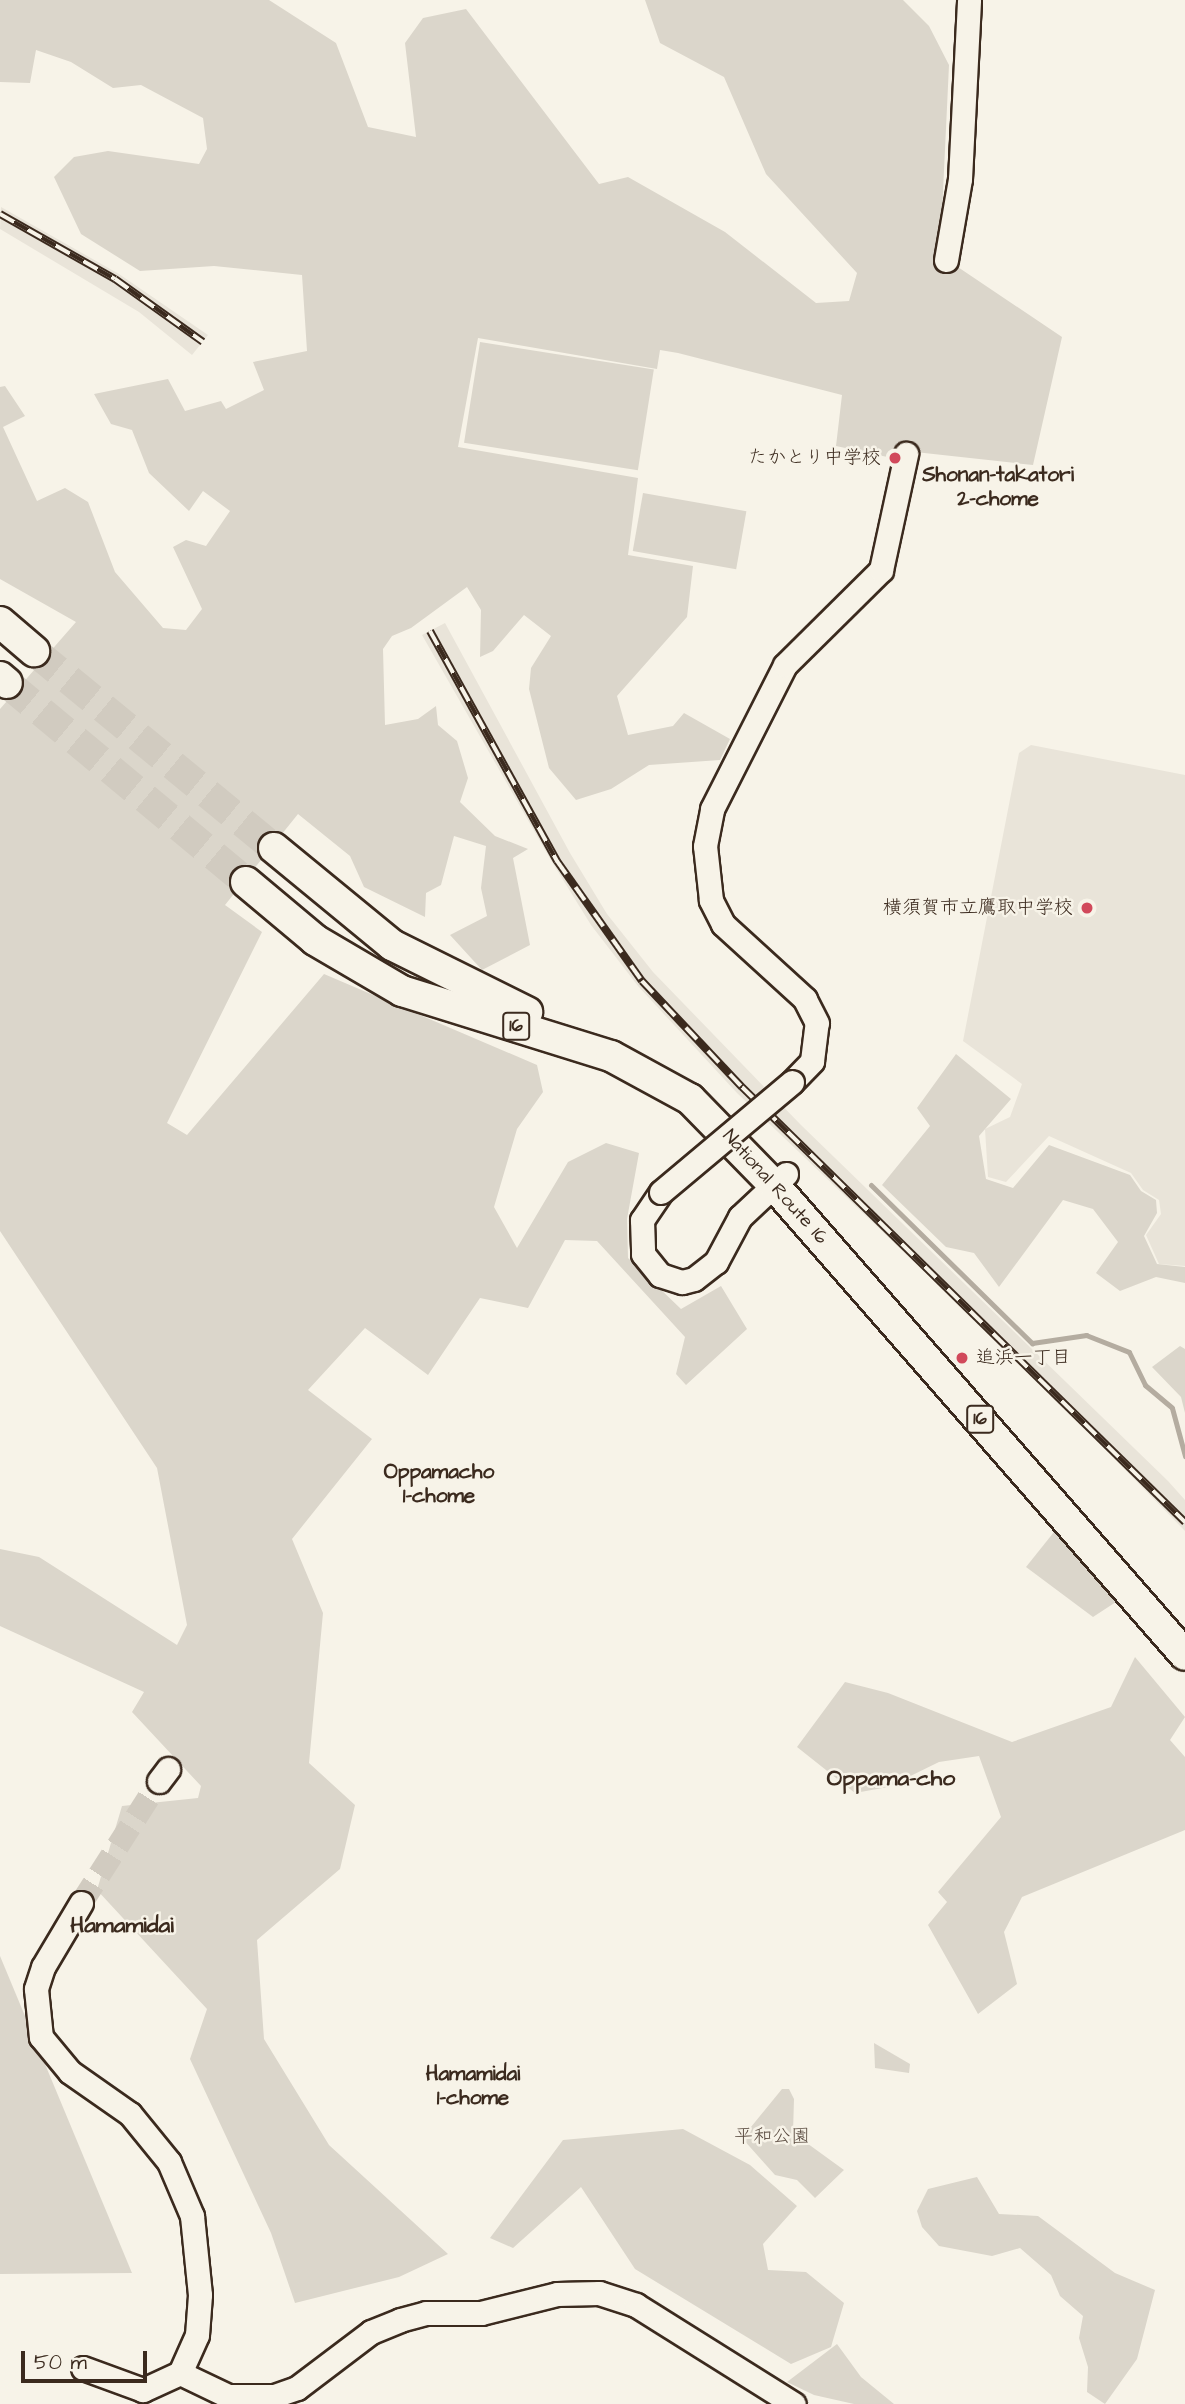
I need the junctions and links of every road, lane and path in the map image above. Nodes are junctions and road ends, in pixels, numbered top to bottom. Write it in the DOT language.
graph roads {
  1 [pos="969,0"];
  2 [pos="946,260"];
  3 [pos="906,454"];
  4 [pos="0,622"];
  5 [pos="34,650"];
  6 [pos="274,848"];
  7 [pos="246,882"];
  8 [pos="780,1179"];
  9 [pos="1185,1628"];
  10 [pos="1185,1655"];
  11 [pos="80,1903"];
  12 [pos="83,2368"];
  13 [pos="180,2373"];
  14 [pos="794,2404"];
  1 -- 2 [label="street"];
  3 -- 8 [label="street, bridge"];
  4 -- 5 [label="highway"];
  6 -- 8 [label="highway, National Route 16 / 16"];
  7 -- 8 [label="highway, National Route 16 / 16"];
  8 -- 9 [label="highway, National Route 16 / 16"];
  8 -- 10 [label="highway, National Route 16 / 16"];
  11 -- 13 [label="street"];
  12 -- 13 [label="street"];
  13 -- 14 [label="street"];
}
